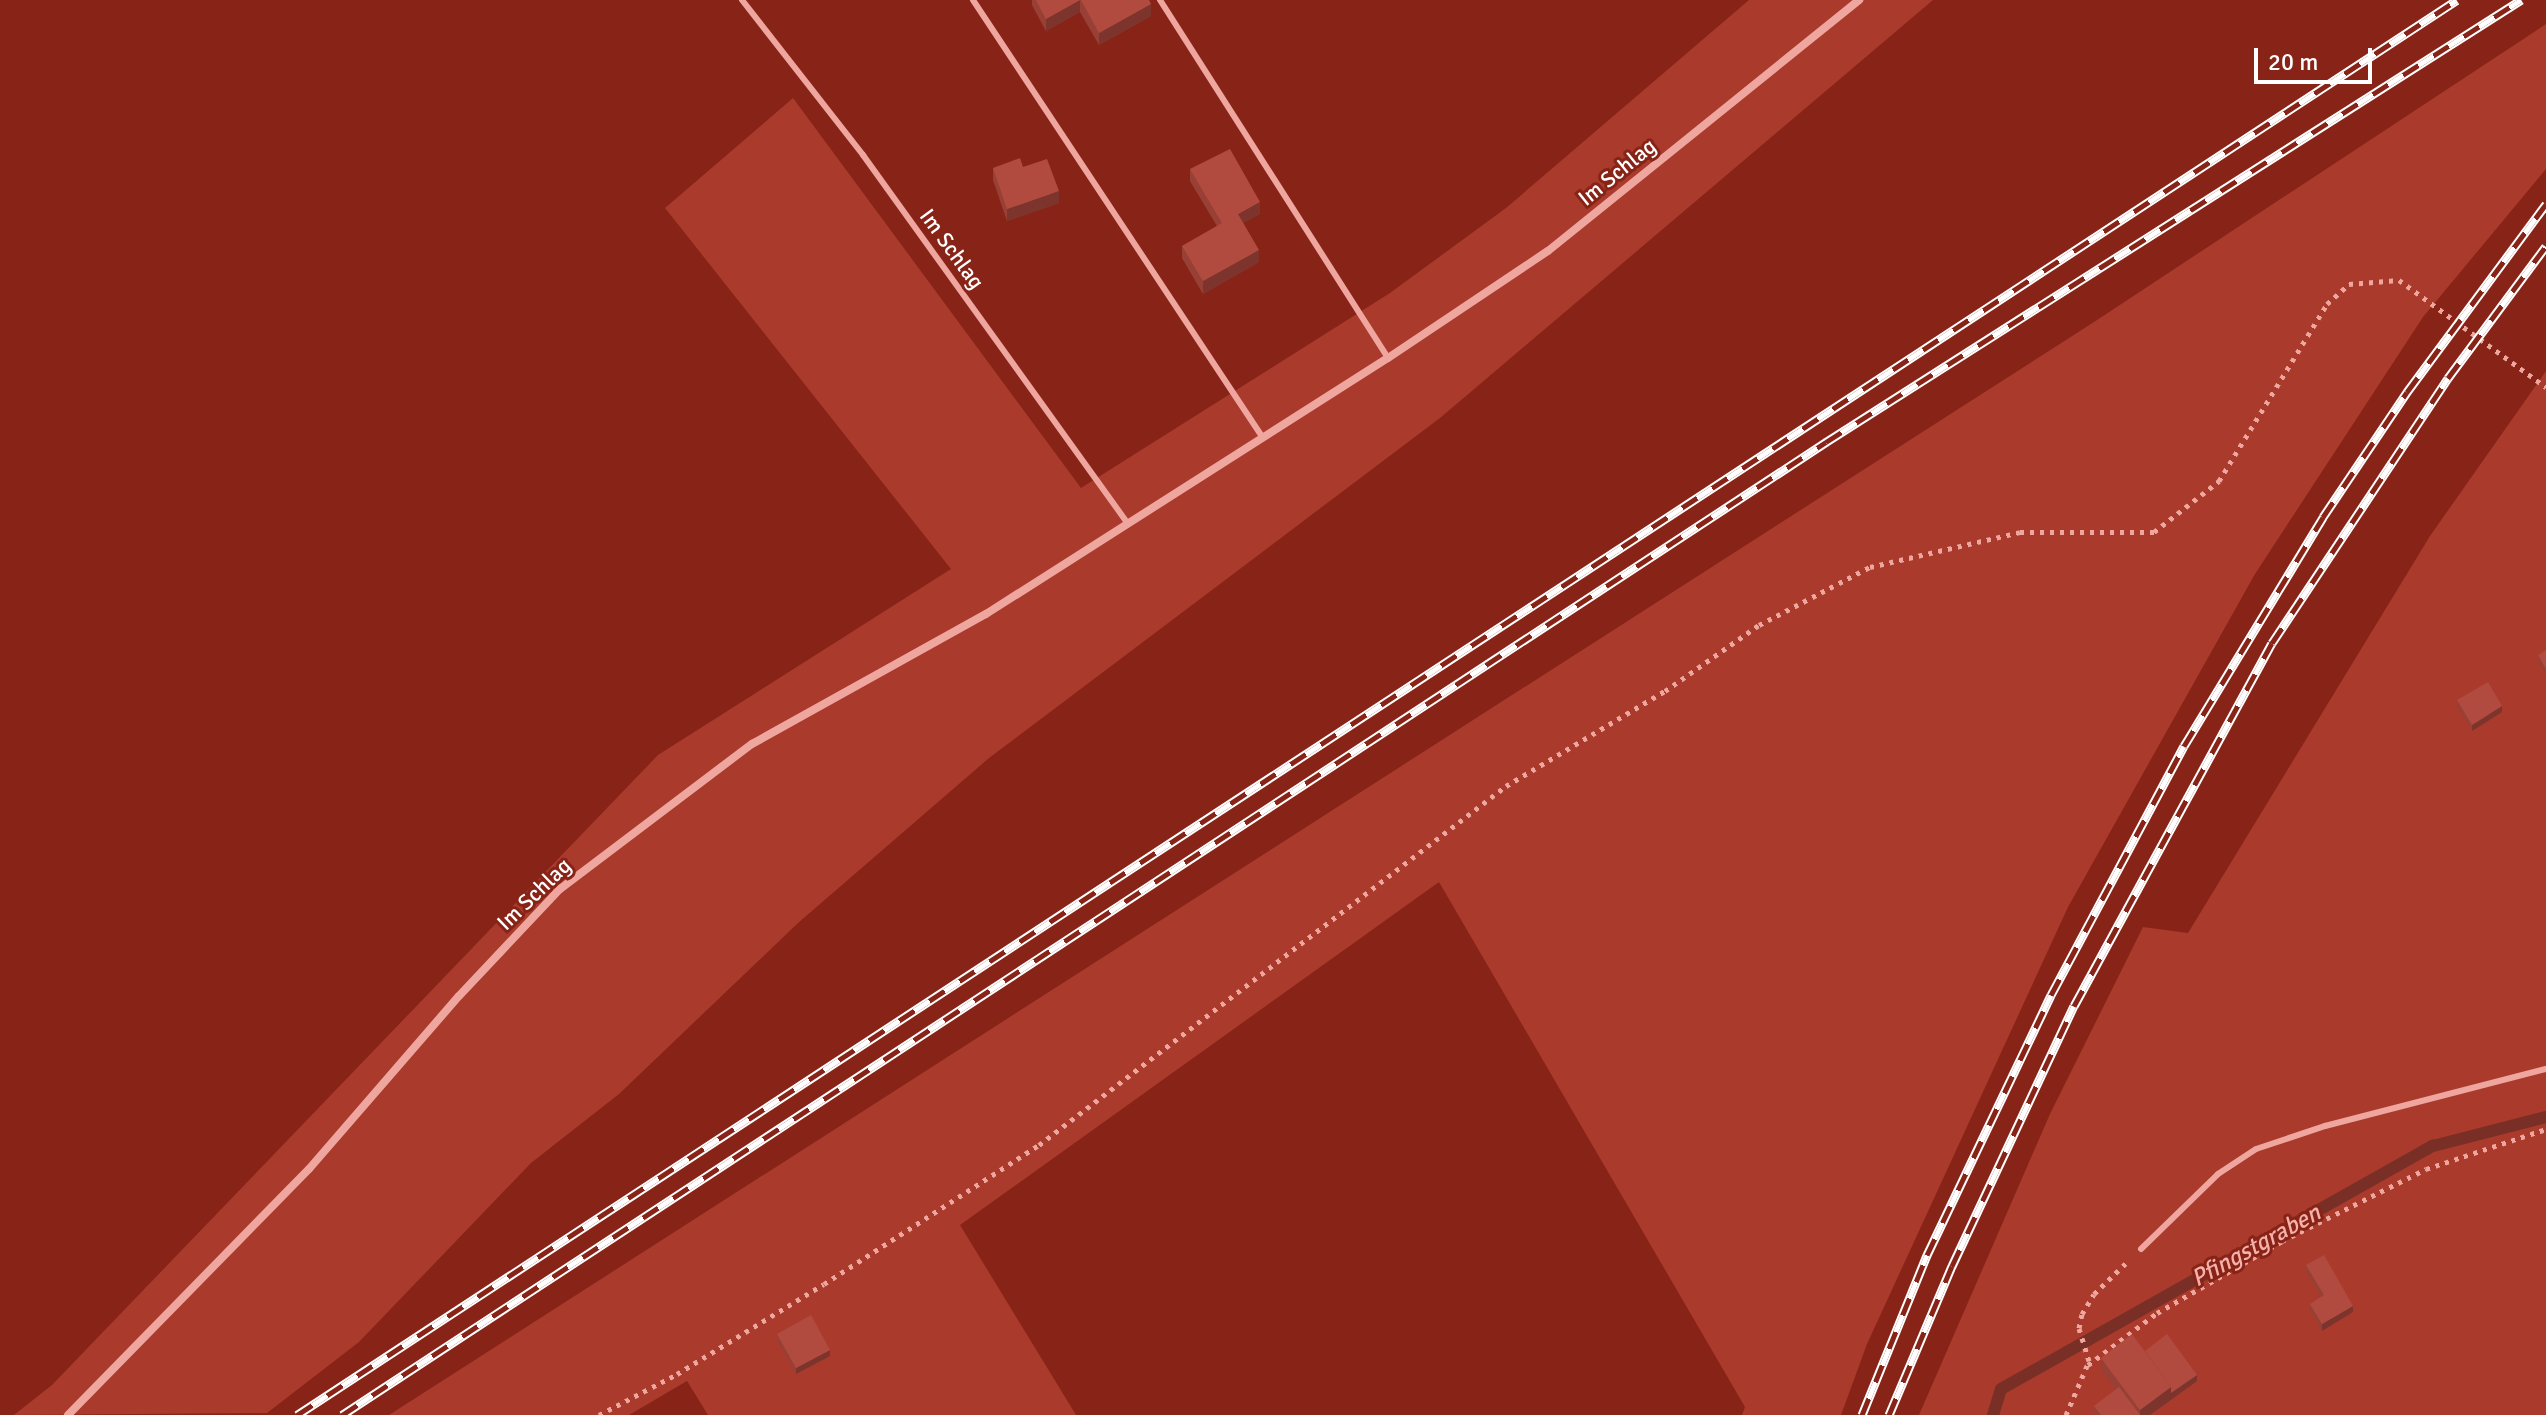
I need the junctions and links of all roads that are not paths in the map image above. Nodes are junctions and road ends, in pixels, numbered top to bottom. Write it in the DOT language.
graph roads {
  1 [pos="742,0"];
  2 [pos="973,0"];
  3 [pos="1160,0"];
  4 [pos="1859,0"];
  5 [pos="1388,358"];
  6 [pos="1263,438"];
  7 [pos="1128,524"];
  8 [pos="2546,1069"];
  9 [pos="2141,1249"];
  10 [pos="68,1415"];
  1 -- 7 [label="lane, Im Schlag"];
  2 -- 6 [label="lane"];
  3 -- 5 [label="lane"];
  4 -- 5 [label="street, Im Schlag"];
  5 -- 6 [label="street, Im Schlag"];
  6 -- 7 [label="street, Im Schlag"];
  7 -- 10 [label="street, Im Schlag"];
  8 -- 9 [label="lane"];
}
